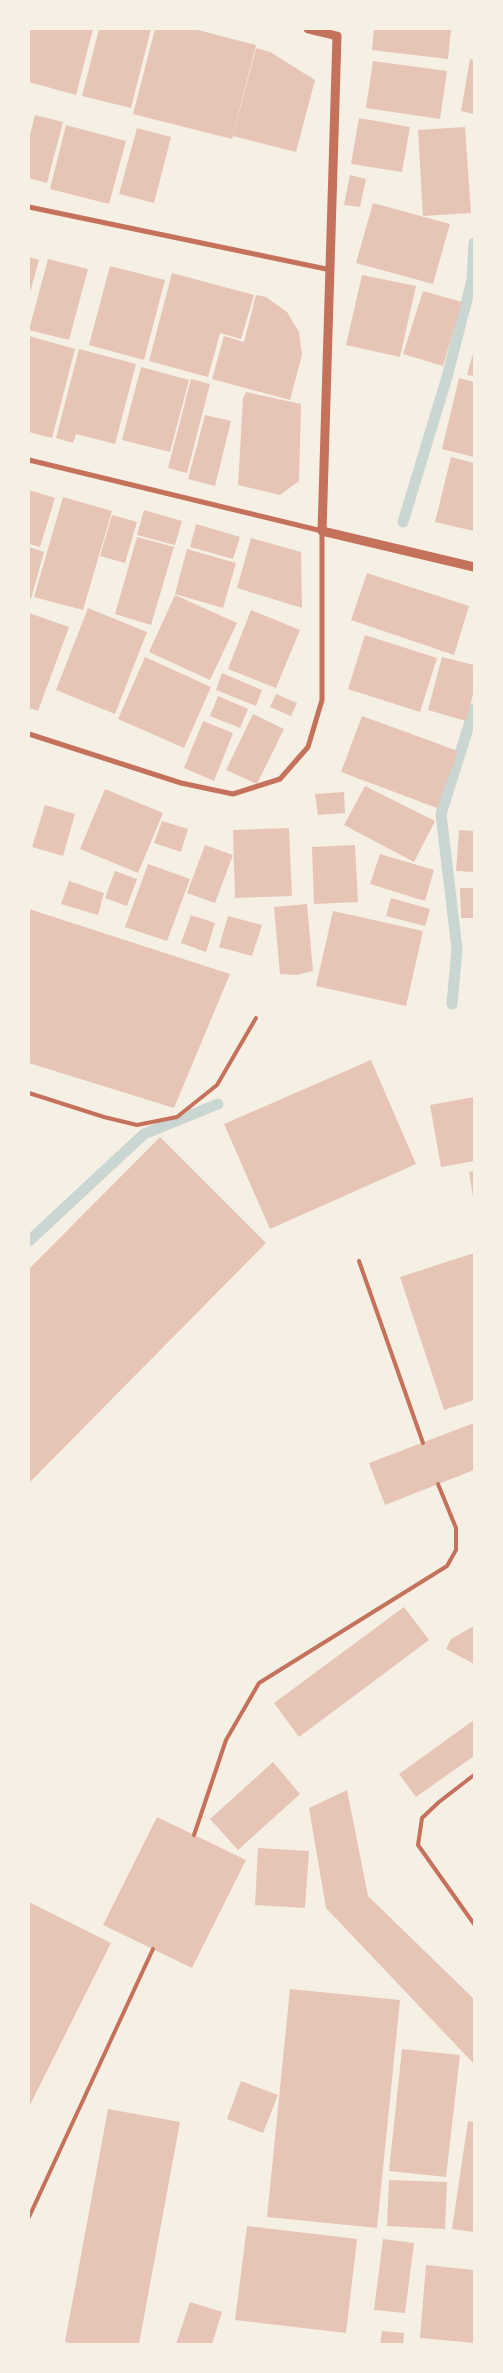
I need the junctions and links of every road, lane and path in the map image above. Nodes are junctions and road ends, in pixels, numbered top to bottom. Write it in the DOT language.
graph roads {
  1 [pos="308,29"];
  2 [pos="337,32"];
  3 [pos="29,207"];
  4 [pos="331,270"];
  5 [pos="29,460"];
  6 [pos="322,531"];
  7 [pos="474,567"];
  8 [pos="29,734"];
  9 [pos="256,1018"];
  10 [pos="29,1093"];
  11 [pos="358,1261"];
  12 [pos="423,1443"];
  13 [pos="438,1484"];
  14 [pos="474,1775"];
  15 [pos="194,1835"];
  16 [pos="474,1924"];
  17 [pos="153,1949"];
  18 [pos="29,2217"];
  1 -- 2 [label="street"];
  2 -- 4 [label="street"];
  3 -- 4 [label="street"];
  4 -- 6 [label="street"];
  5 -- 6 [label="street"];
  6 -- 7 [label="street"];
  6 -- 8 [label="street"];
  9 -- 10 [label="lane"];
  11 -- 12 [label="lane"];
  13 -- 15 [label="lane"];
  14 -- 16 [label="lane"];
  17 -- 18 [label="lane"];
}
